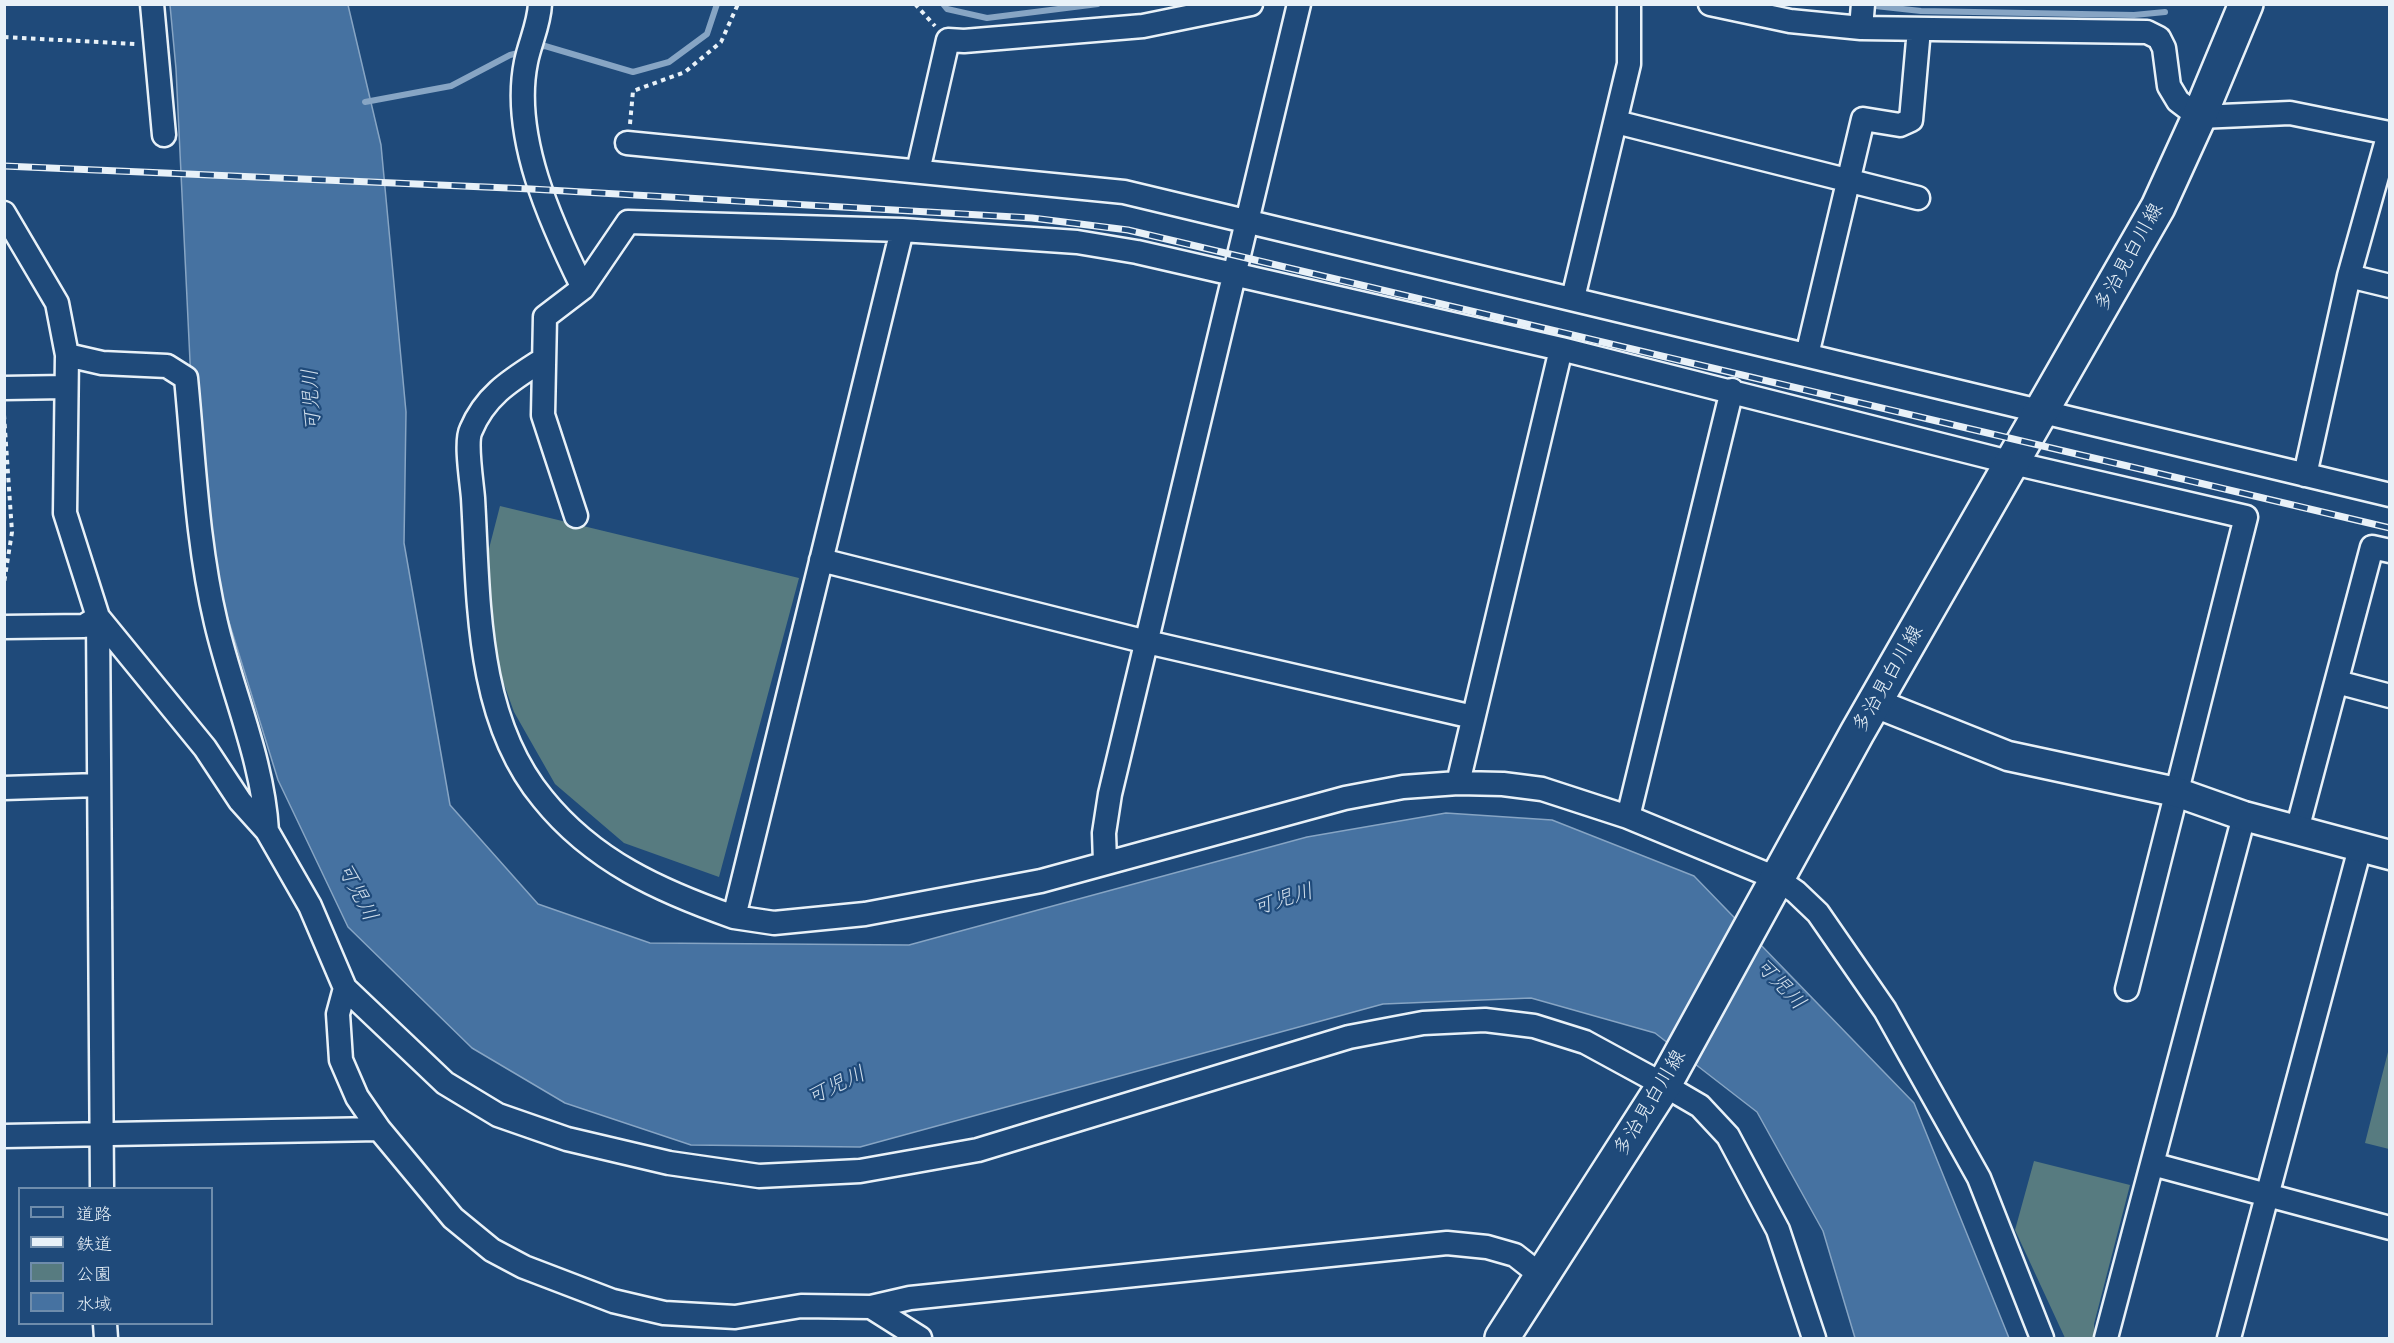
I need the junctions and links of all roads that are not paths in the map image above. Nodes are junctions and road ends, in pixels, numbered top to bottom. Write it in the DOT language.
graph roads {
  1 [pos="540,4"];
  2 [pos="1251,4"];
  3 [pos="1299,4"];
  4 [pos="1629,4"];
  5 [pos="1710,4"];
  6 [pos="1863,4"];
  7 [pos="2246,4"];
  8 [pos="153,6"];
  9 [pos="1861,28"];
  10 [pos="1919,29"];
  11 [pos="2199,117"];
  12 [pos="1616,122"];
  13 [pos="164,135"];
  14 [pos="627,143"];
  15 [pos="918,171"];
  16 [pos="1849,180"];
  17 [pos="1918,198"];
  18 [pos="4,213"];
  19 [pos="1249,220"];
  20 [pos="902,230"];
  21 [pos="1235,273"];
  22 [pos="2349,276"];
  23 [pos="2390,286"];
  24 [pos="584,288"];
  25 [pos="1573,298"];
  26 [pos="1561,349"];
  27 [pos="67,355"];
  28 [pos="1807,355"];
  29 [pos="544,359"];
  30 [pos="65,387"];
  31 [pos="4,388"];
  32 [pos="1732,390"];
  33 [pos="2039,410"];
  34 [pos="2013,463"];
  35 [pos="2305,475"];
  36 [pos="2390,495"];
  37 [pos="576,516"];
  38 [pos="2390,551"];
  39 [pos="821,560"];
  40 [pos="98,617"];
  41 [pos="4,627"];
  42 [pos="1147,642"];
  43 [pos="2337,682"];
  44 [pos="2390,696"];
  45 [pos="1875,703"];
  46 [pos="1473,717"];
  47 [pos="1458,783"];
  48 [pos="98,785"];
  49 [pos="4,788"];
  50 [pos="2176,792"];
  51 [pos="2244,816"];
  52 [pos="1628,817"];
  53 [pos="2297,830"];
  54 [pos="267,831"];
  55 [pos="2360,848"];
  56 [pos="2390,855"];
  57 [pos="1105,862"];
  58 [pos="1776,878"];
  59 [pos="734,917"];
  60 [pos="345,988"];
  61 [pos="2127,989"];
  62 [pos="1664,1084"];
  63 [pos="379,1129"];
  64 [pos="101,1134"];
  65 [pos="4,1136"];
  66 [pos="2152,1164"];
  67 [pos="102,1187"];
  68 [pos="2268,1196"];
  69 [pos="2390,1228"];
  70 [pos="1543,1276"];
  71 [pos="871,1307"];
  72 [pos="920,1338"];
  73 [pos="1502,1338"];
  74 [pos="1814,1338"];
  75 [pos="2042,1338"];
  76 [pos="2106,1338"];
  77 [pos="2229,1338"];
  1 -- 24 [label="street"];
  2 -- 15 [label="street"];
  3 -- 19 [label="street"];
  4 -- 12 [label="street"];
  5 -- 9 [label="street"];
  6 -- 9 [label="street"];
  7 -- 11 [label="main road, 多治見白川線"];
  8 -- 13 [label="street"];
  9 -- 10 [label="street"];
  10 -- 11 [label="street"];
  10 -- 16 [label="street"];
  11 -- 22 [label="street"];
  11 -- 33 [label="main road, 多治見白川線"];
  12 -- 16 [label="street"];
  12 -- 25 [label="street"];
  14 -- 15 [label="street"];
  15 -- 19 [label="street"];
  16 -- 17 [label="street"];
  16 -- 28 [label="street"];
  18 -- 27 [label="street"];
  19 -- 21 [label="street"];
  19 -- 25 [label="street"];
  20 -- 21 [label="street"];
  20 -- 24 [label="street"];
  20 -- 39 [label="street"];
  21 -- 26 [label="street"];
  21 -- 42 [label="street"];
  22 -- 23 [label="street"];
  22 -- 35 [label="street"];
  24 -- 29 [label="street"];
  25 -- 28 [label="street"];
  26 -- 32 [label="street"];
  26 -- 46 [label="street"];
  27 -- 30 [label="street"];
  27 -- 54 [label="street"];
  28 -- 33 [label="street"];
  29 -- 37 [label="street"];
  29 -- 59 [label="street"];
  30 -- 31 [label="street"];
  30 -- 40 [label="street"];
  32 -- 34 [label="street"];
  32 -- 52 [label="street"];
  33 -- 34 [label="main road, 多治見白川線"];
  33 -- 35 [label="street"];
  34 -- 45 [label="main road, 多治見白川線"];
  34 -- 50 [label="street"];
  35 -- 36 [label="street"];
  38 -- 43 [label="street"];
  39 -- 42 [label="street"];
  39 -- 59 [label="street"];
  40 -- 41 [label="street"];
  40 -- 48 [label="street"];
  40 -- 54 [label="street"];
  42 -- 46 [label="street"];
  42 -- 57 [label="street"];
  43 -- 44 [label="street"];
  43 -- 53 [label="street"];
  45 -- 50 [label="street"];
  45 -- 58 [label="main road, 多治見白川線"];
  46 -- 47 [label="street"];
  47 -- 52 [label="street"];
  47 -- 57 [label="street"];
  48 -- 49 [label="street"];
  48 -- 64 [label="street"];
  50 -- 51 [label="street"];
  50 -- 61 [label="street"];
  51 -- 53 [label="street"];
  51 -- 66 [label="street"];
  52 -- 58 [label="street"];
  53 -- 55 [label="street"];
  54 -- 60 [label="street"];
  55 -- 56 [label="street"];
  55 -- 68 [label="street"];
  57 -- 59 [label="street"];
  58 -- 62 [label="main road, 多治見白川線"];
  58 -- 75 [label="street"];
  60 -- 62 [label="street"];
  60 -- 63 [label="street"];
  62 -- 70 [label="main road, 多治見白川線"];
  62 -- 74 [label="street"];
  63 -- 64 [label="street"];
  63 -- 71 [label="street"];
  64 -- 65 [label="street"];
  64 -- 67 [label="street"];
  66 -- 68 [label="street"];
  66 -- 76 [label="street"];
  68 -- 69 [label="street"];
  68 -- 77 [label="street"];
  70 -- 71 [label="street"];
  70 -- 73 [label="main road, 多治見白川線"];
  71 -- 72 [label="street"];
}
